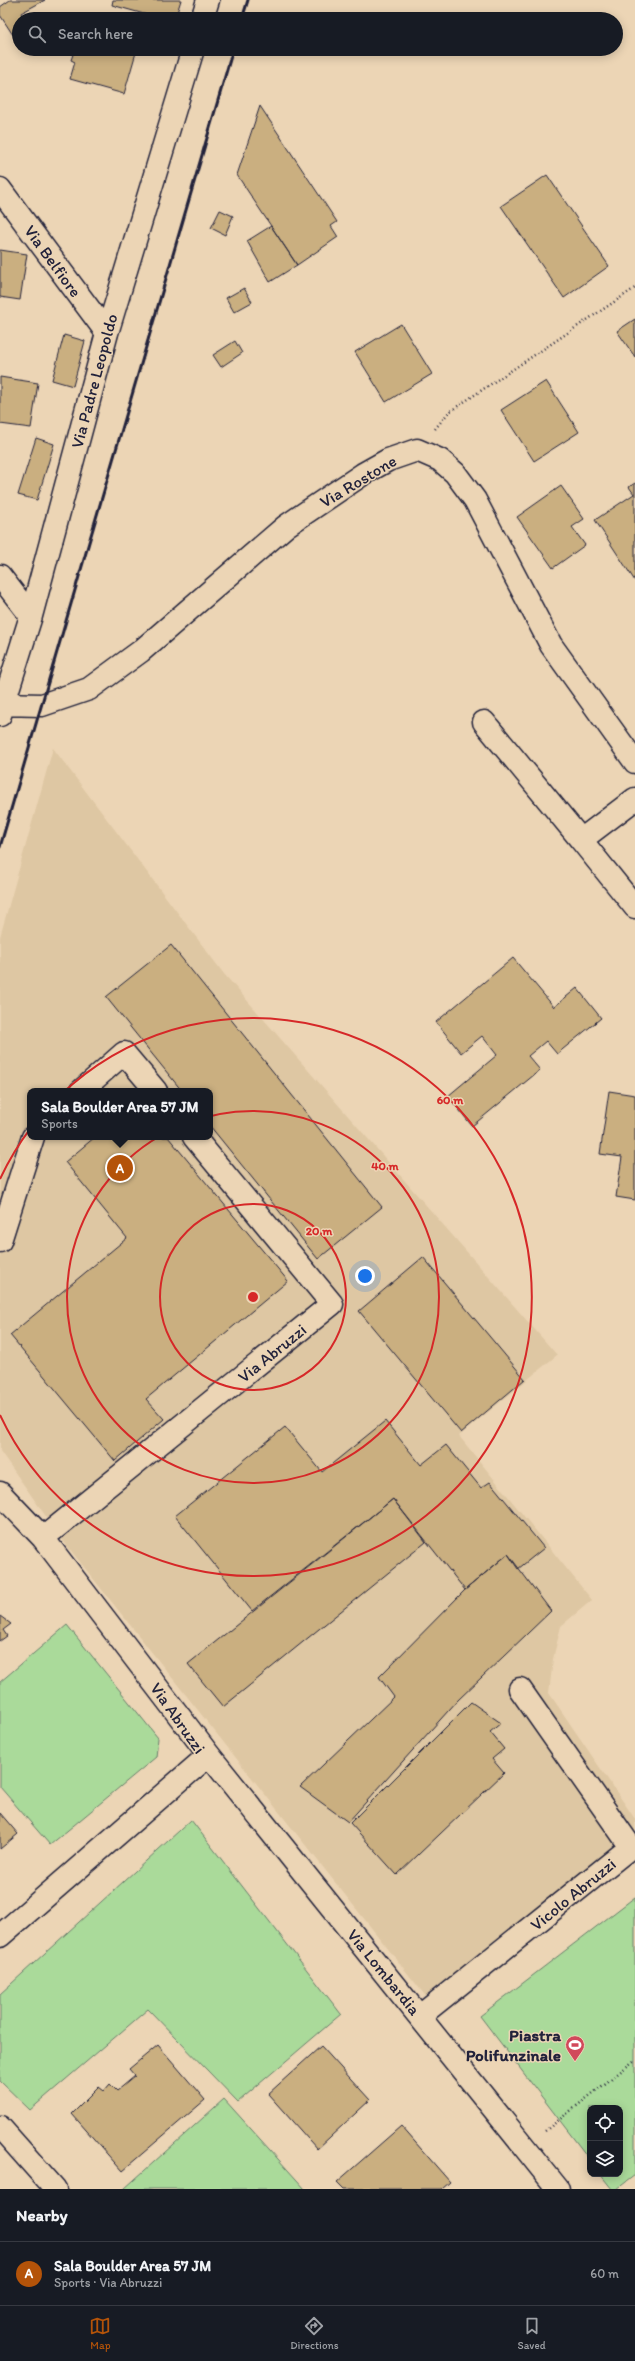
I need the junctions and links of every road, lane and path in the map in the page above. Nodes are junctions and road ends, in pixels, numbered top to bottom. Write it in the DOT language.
graph roads {
  1 [pos="208,0"];
  2 [pos="204,12"];
  3 [pos="191,56"];
  4 [pos="0,188"];
  5 [pos="635,288"];
  6 [pos="107,333"];
  7 [pos="417,450"];
  8 [pos="0,576"];
  9 [pos="31,616"];
  10 [pos="1,708"];
  11 [pos="484,722"];
  12 [pos="635,762"];
  13 [pos="635,799"];
  14 [pos="581,840"];
  15 [pos="635,907"];
  16 [pos="84,1088"];
  17 [pos="153,1088"];
  18 [pos="32,1140"];
  19 [pos="196,1140"];
  20 [pos="0,1241"];
  21 [pos="0,1493"];
  22 [pos="43,1538"];
  23 [pos="520,1689"];
  24 [pos="209,1755"];
  25 [pos="0,1936"];
  26 [pos="420,2016"];
  27 [pos="635,2060"];
  28 [pos="0,2126"];
  29 [pos="542,2133"];
  30 [pos="55,2189"];
  31 [pos="558,2189"];
  1 -- 2 [label="street"];
  3 -- 6 [label="street, Via Padre Leopoldo"];
  4 -- 6 [label="street, Via Belfiore"];
  5 -- 7 [label="path"];
  6 -- 9 [label="street, Via Padre Leopoldo"];
  7 -- 10 [label="street, Via Rostone"];
  7 -- 12 [label="street, Via Rostone"];
  8 -- 9 [label="street"];
  9 -- 10 [label="street, Via Padre Leopoldo"];
  11 -- 14 [label="street"];
  13 -- 14 [label="street"];
  14 -- 15 [label="street"];
  16 -- 17 [label="street"];
  18 -- 20 [label="street"];
  19 -- 22 [label="street, Via Abruzzi"];
  21 -- 22 [label="street, Via Abruzzi"];
  22 -- 24 [label="street, Via Abruzzi"];
  23 -- 26 [label="street, Vicolo Abruzzi"];
  24 -- 25 [label="street, Via Abruzzi"];
  24 -- 26 [label="street, Via Lombardia"];
  26 -- 31 [label="street, Via Lombardia"];
  27 -- 29 [label="path"];
  28 -- 30 [label="street"];
}
